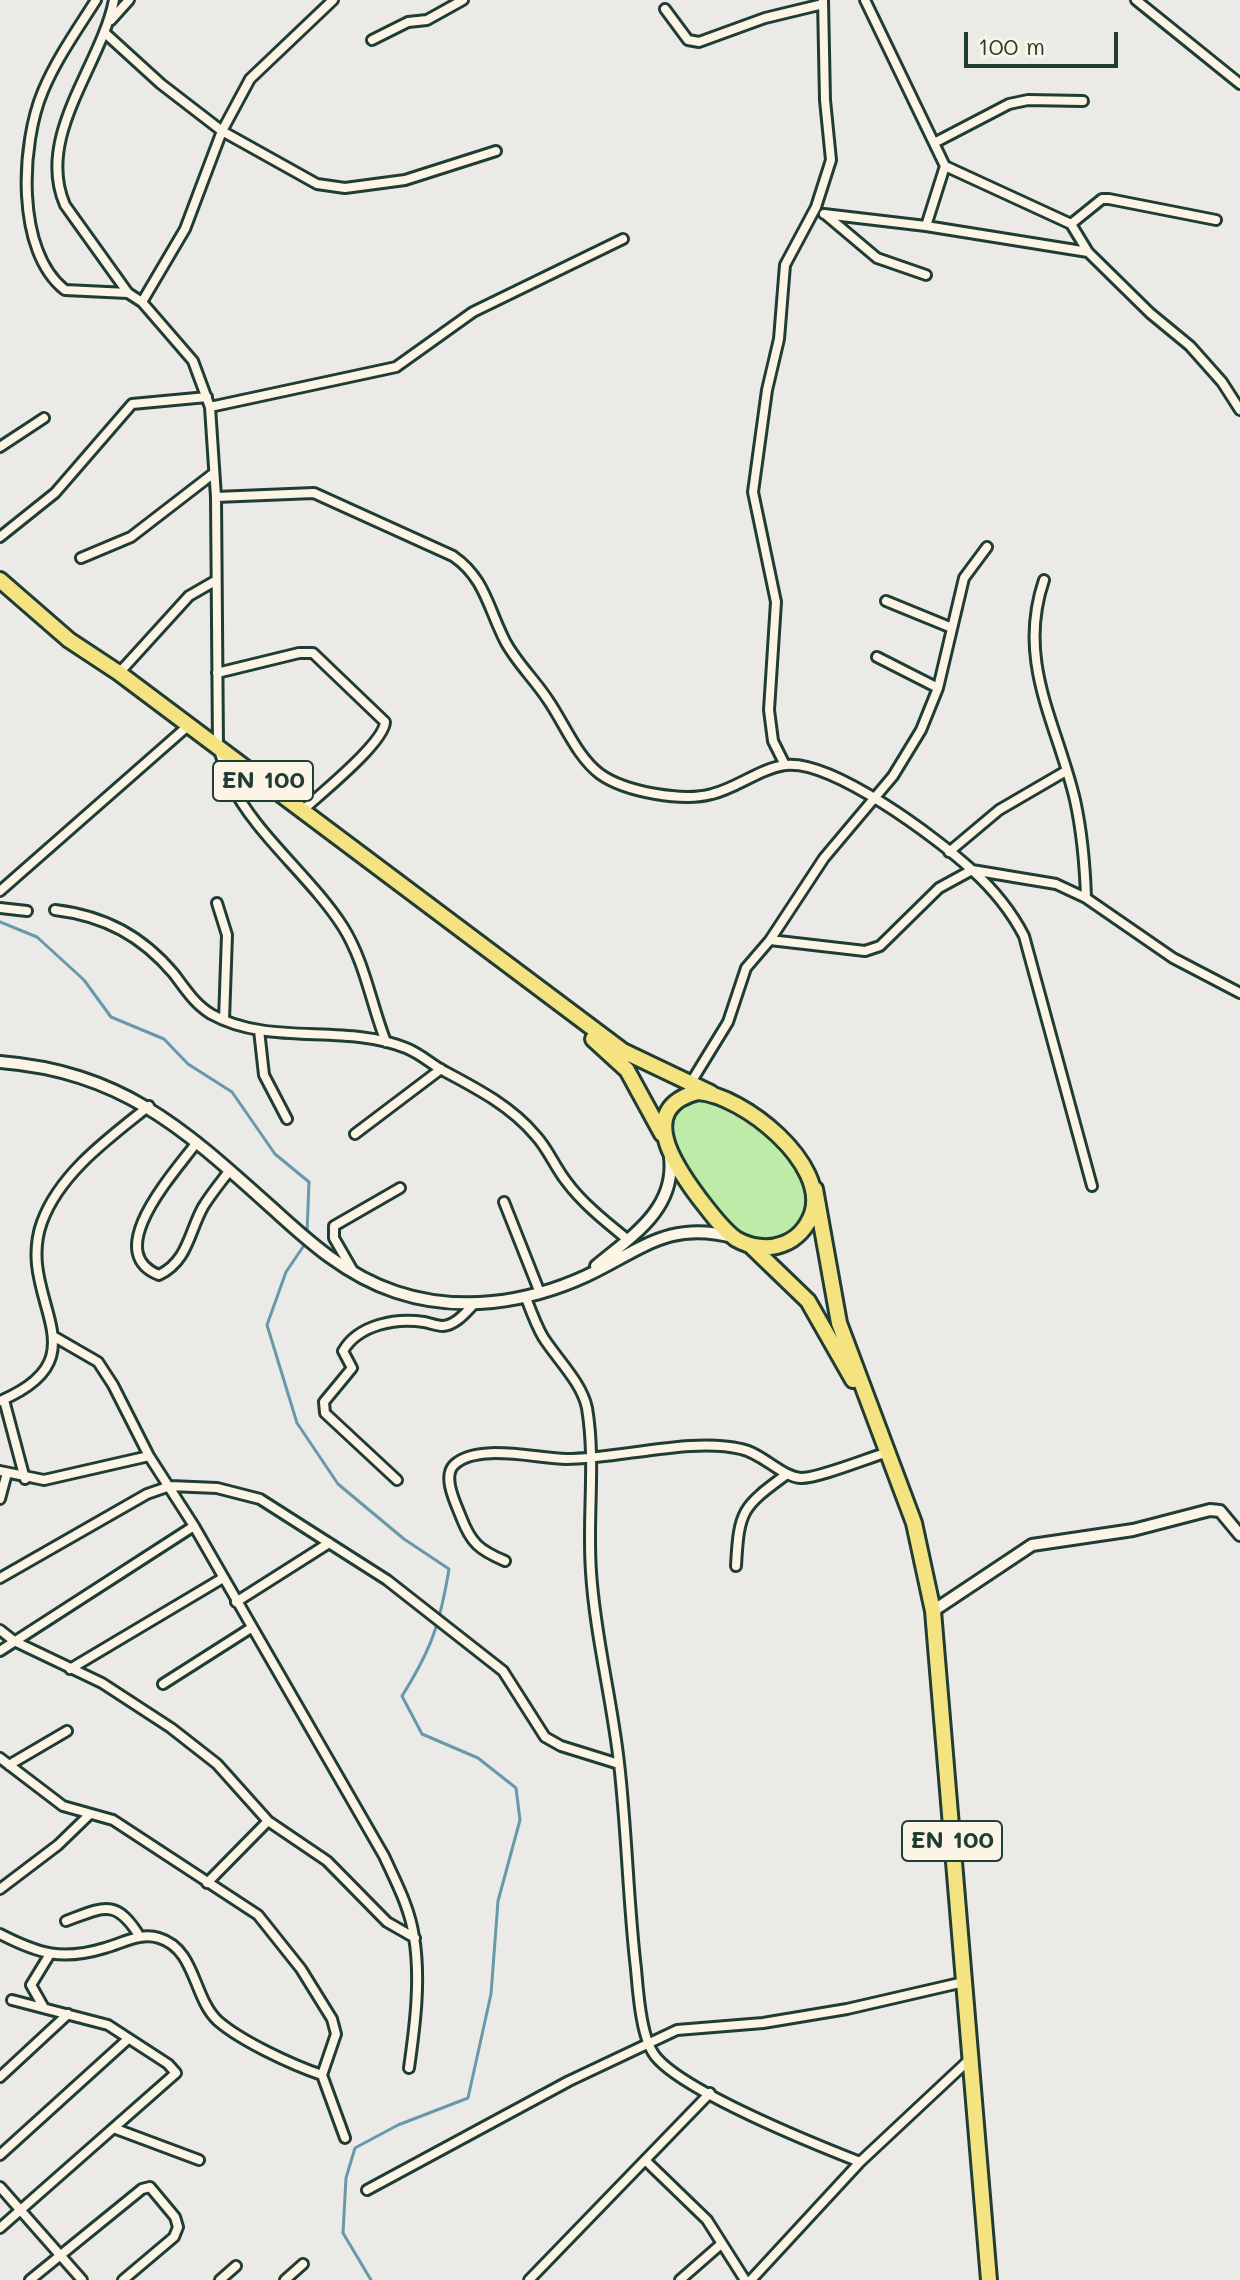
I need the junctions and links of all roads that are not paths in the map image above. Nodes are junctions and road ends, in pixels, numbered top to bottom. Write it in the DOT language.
graph roads {
  1 [pos="96,0"];
  2 [pos="114,0"];
  3 [pos="129,0"];
  4 [pos="333,0"];
  5 [pos="463,0"];
  6 [pos="865,0"];
  7 [pos="1136,0"];
  8 [pos="823,2"];
  9 [pos="665,9"];
  10 [pos="110,21"];
  11 [pos="105,33"];
  12 [pos="372,40"];
  13 [pos="1240,84"];
  14 [pos="1083,101"];
  15 [pos="222,131"];
  16 [pos="936,142"];
  17 [pos="496,151"];
  18 [pos="945,166"];
  19 [pos="816,207"];
  20 [pos="824,214"];
  21 [pos="1216,220"];
  22 [pos="1071,224"];
  23 [pos="926,226"];
  24 [pos="623,239"];
  25 [pos="1088,252"];
  26 [pos="926,275"];
  27 [pos="128,293"];
  28 [pos="142,302"];
  29 [pos="208,402"];
  30 [pos="1240,410"];
  31 [pos="44,418"];
  32 [pos="0,447"];
  33 [pos="214,473"];
  34 [pos="216,497"];
  35 [pos="0,537"];
  36 [pos="987,547"];
  37 [pos="81,558"];
  38 [pos="0,580"];
  39 [pos="1044,580"];
  40 [pos="215,581"];
  41 [pos="886,601"];
  42 [pos="952,628"];
  43 [pos="877,657"];
  44 [pos="119,673"];
  45 [pos="217,673"];
  46 [pos="938,688"];
  47 [pos="189,725"];
  48 [pos="218,747"];
  49 [pos="785,765"];
  50 [pos="1066,771"];
  51 [pos="875,797"];
  52 [pos="302,811"];
  53 [pos="949,852"];
  54 [pos="972,870"];
  55 [pos="0,891"];
  56 [pos="1086,898"];
  57 [pos="217,903"];
  58 [pos="0,908"];
  59 [pos="55,910"];
  60 [pos="27,911"];
  61 [pos="770,940"];
  62 [pos="527,980"];
  63 [pos="1240,993"];
  64 [pos="224,1020"];
  65 [pos="259,1030"];
  66 [pos="386,1042"];
  67 [pos="0,1062"];
  68 [pos="441,1069"];
  69 [pos="690,1085"];
  70 [pos="711,1093"];
  71 [pos="149,1106"];
  72 [pos="287,1119"];
  73 [pos="355,1134"];
  74 [pos="197,1142"];
  75 [pos="667,1145"];
  76 [pos="230,1170"];
  77 [pos="1092,1186"];
  78 [pos="400,1188"];
  79 [pos="815,1189"];
  80 [pos="504,1202"];
  81 [pos="735,1238"];
  82 [pos="627,1239"];
  83 [pos="750,1245"];
  84 [pos="357,1277"];
  85 [pos="582,1277"];
  86 [pos="540,1293"];
  87 [pos="526,1298"];
  88 [pos="474,1304"];
  89 [pos="53,1336"];
  90 [pos="2,1400"];
  91 [pos="872,1411"];
  92 [pos="888,1452"];
  93 [pos="149,1456"];
  94 [pos="591,1459"];
  95 [pos="3,1472"];
  96 [pos="787,1474"];
  97 [pos="25,1479"];
  98 [pos="397,1480"];
  99 [pos="170,1486"];
  100 [pos="0,1499"];
  101 [pos="194,1526"];
  102 [pos="1240,1535"];
  103 [pos="329,1543"];
  104 [pos="505,1561"];
  105 [pos="736,1566"];
  106 [pos="0,1578"];
  107 [pos="223,1578"];
  108 [pos="236,1602"];
  109 [pos="933,1611"];
  110 [pos="251,1628"];
  111 [pos="0,1630"];
  112 [pos="14,1641"];
  113 [pos="0,1651"];
  114 [pos="70,1669"];
  115 [pos="163,1684"];
  116 [pos="67,1731"];
  117 [pos="0,1758"];
  118 [pos="619,1764"];
  119 [pos="9,1765"];
  120 [pos="90,1814"];
  121 [pos="268,1821"];
  122 [pos="207,1883"];
  123 [pos="0,1889"];
  124 [pos="66,1921"];
  125 [pos="0,1934"];
  126 [pos="140,1937"];
  127 [pos="415,1938"];
  128 [pos="50,1954"];
  129 [pos="964,1982"];
  130 [pos="12,2000"];
  131 [pos="44,2008"];
  132 [pos="68,2014"];
  133 [pos="128,2039"];
  134 [pos="649,2044"];
  135 [pos="970,2059"];
  136 [pos="409,2068"];
  137 [pos="322,2075"];
  138 [pos="0,2077"];
  139 [pos="710,2093"];
  140 [pos="116,2129"];
  141 [pos="345,2138"];
  142 [pos="0,2155"];
  143 [pos="199,2160"];
  144 [pos="645,2160"];
  145 [pos="860,2162"];
  146 [pos="0,2187"];
  147 [pos="367,2190"];
  148 [pos="22,2212"];
  149 [pos="0,2228"];
  150 [pos="720,2245"];
  151 [pos="61,2257"];
  152 [pos="303,2264"];
  153 [pos="236,2266"];
  154 [pos="30,2280"];
  155 [pos="82,2280"];
  156 [pos="123,2280"];
  157 [pos="220,2280"];
  158 [pos="285,2280"];
  159 [pos="529,2280"];
  160 [pos="680,2280"];
  161 [pos="745,2280"];
  162 [pos="751,2280"];
  163 [pos="989,2280"];
  1 -- 27 [label="street"];
  2 -- 10 [label="street"];
  3 -- 10 [label="street"];
  4 -- 15 [label="street"];
  5 -- 12 [label="street"];
  6 -- 16 [label="street"];
  7 -- 13 [label="street"];
  8 -- 9 [label="street"];
  8 -- 19 [label="street"];
  10 -- 11 [label="street"];
  11 -- 15 [label="street"];
  11 -- 27 [label="street"];
  14 -- 16 [label="street"];
  15 -- 17 [label="street"];
  15 -- 28 [label="street"];
  16 -- 18 [label="street"];
  18 -- 22 [label="street"];
  18 -- 23 [label="street"];
  19 -- 20 [label="street"];
  19 -- 49 [label="street"];
  20 -- 23 [label="street"];
  20 -- 26 [label="street"];
  21 -- 22 [label="street"];
  22 -- 25 [label="street"];
  23 -- 25 [label="street"];
  24 -- 29 [label="street"];
  25 -- 30 [label="street"];
  27 -- 28 [label="street"];
  28 -- 29 [label="street"];
  29 -- 33 [label="street"];
  29 -- 35 [label="street"];
  31 -- 32 [label="street"];
  33 -- 34 [label="street"];
  33 -- 37 [label="street"];
  34 -- 40 [label="street"];
  34 -- 49 [label="street"];
  36 -- 42 [label="street"];
  38 -- 44 [label="main road, EN 100"];
  39 -- 50 [label="street"];
  40 -- 44 [label="street"];
  40 -- 45 [label="street"];
  41 -- 42 [label="street"];
  42 -- 46 [label="street"];
  43 -- 46 [label="street"];
  44 -- 47 [label="main road, EN 100"];
  45 -- 48 [label="street"];
  45 -- 52 [label="street"];
  46 -- 51 [label="street"];
  47 -- 48 [label="main road, EN 100"];
  47 -- 55 [label="street"];
  48 -- 52 [label="main road, EN 100"];
  48 -- 66 [label="street"];
  49 -- 51 [label="street"];
  50 -- 53 [label="street"];
  50 -- 56 [label="street"];
  51 -- 53 [label="street"];
  51 -- 61 [label="street"];
  52 -- 62 [label="main road, EN 100"];
  53 -- 54 [label="street"];
  54 -- 56 [label="street"];
  54 -- 61 [label="street"];
  54 -- 77 [label="street"];
  56 -- 63 [label="street"];
  57 -- 64 [label="street"];
  58 -- 60 [label="street"];
  59 -- 64 [label="street"];
  61 -- 69 [label="street"];
  62 -- 69 [label="main road, EN 100"];
  62 -- 75 [label="main road, EN 100"];
  64 -- 65 [label="street"];
  65 -- 66 [label="street"];
  65 -- 72 [label="street"];
  66 -- 68 [label="street"];
  67 -- 71 [label="street"];
  68 -- 73 [label="street"];
  68 -- 82 [label="street"];
  69 -- 70 [label="main road, EN 100"];
  70 -- 75 [label="main road"];
  70 -- 79 [label="main road, EN 100"];
  71 -- 74 [label="street"];
  71 -- 89 [label="street"];
  74 -- 76 [label="street"];
  74 -- 76 [label="street"];
  75 -- 81 [label="main road, EN 100"];
  75 -- 82 [label="street"];
  76 -- 84 [label="street"];
  78 -- 84 [label="street"];
  79 -- 83 [label="main road"];
  79 -- 91 [label="main road, EN 100"];
  80 -- 86 [label="street"];
  81 -- 83 [label="main road, EN 100"];
  81 -- 85 [label="street"];
  82 -- 85 [label="street"];
  83 -- 91 [label="main road, EN 100"];
  84 -- 88 [label="street"];
  85 -- 86 [label="street"];
  86 -- 87 [label="street"];
  87 -- 88 [label="street"];
  87 -- 94 [label="street"];
  88 -- 98 [label="street"];
  89 -- 90 [label="street"];
  89 -- 93 [label="street"];
  90 -- 97 [label="street"];
  91 -- 92 [label="main road, EN 100"];
  92 -- 96 [label="street"];
  92 -- 109 [label="main road, EN 100"];
  93 -- 97 [label="street"];
  93 -- 99 [label="street"];
  94 -- 96 [label="street"];
  94 -- 104 [label="street"];
  94 -- 118 [label="street"];
  95 -- 97 [label="street"];
  95 -- 100 [label="street"];
  96 -- 105 [label="street"];
  99 -- 101 [label="street"];
  99 -- 103 [label="street"];
  99 -- 106 [label="street"];
  101 -- 107 [label="street"];
  101 -- 112 [label="street"];
  102 -- 109 [label="street"];
  103 -- 108 [label="street"];
  103 -- 118 [label="street"];
  107 -- 108 [label="street"];
  107 -- 114 [label="street"];
  108 -- 110 [label="street"];
  109 -- 129 [label="main road, EN 100"];
  110 -- 115 [label="street"];
  110 -- 127 [label="street"];
  111 -- 112 [label="street"];
  112 -- 113 [label="street"];
  112 -- 114 [label="street"];
  114 -- 121 [label="street"];
  116 -- 119 [label="street"];
  117 -- 119 [label="street"];
  118 -- 134 [label="street"];
  119 -- 120 [label="street"];
  120 -- 122 [label="street"];
  120 -- 123 [label="street"];
  121 -- 122 [label="street"];
  121 -- 127 [label="street"];
  122 -- 137 [label="street"];
  124 -- 126 [label="street"];
  125 -- 128 [label="street"];
  126 -- 128 [label="street"];
  126 -- 137 [label="street"];
  127 -- 136 [label="street"];
  128 -- 131 [label="street"];
  129 -- 134 [label="street"];
  129 -- 135 [label="main road, EN 100"];
  130 -- 131 [label="street"];
  131 -- 132 [label="street"];
  132 -- 133 [label="street"];
  132 -- 138 [label="street"];
  133 -- 140 [label="street"];
  133 -- 142 [label="street"];
  134 -- 139 [label="street"];
  134 -- 147 [label="street"];
  135 -- 145 [label="street"];
  135 -- 163 [label="main road, EN 100"];
  137 -- 141 [label="street"];
  139 -- 144 [label="street"];
  139 -- 145 [label="street"];
  140 -- 143 [label="street"];
  140 -- 148 [label="street"];
  144 -- 150 [label="street"];
  144 -- 159 [label="street"];
  145 -- 162 [label="street"];
  146 -- 148 [label="street"];
  148 -- 149 [label="street"];
  148 -- 151 [label="street"];
  150 -- 160 [label="street"];
  150 -- 161 [label="street"];
  151 -- 154 [label="street"];
  151 -- 155 [label="street"];
  151 -- 156 [label="street"];
  152 -- 158 [label="street"];
  153 -- 157 [label="street"];
}
